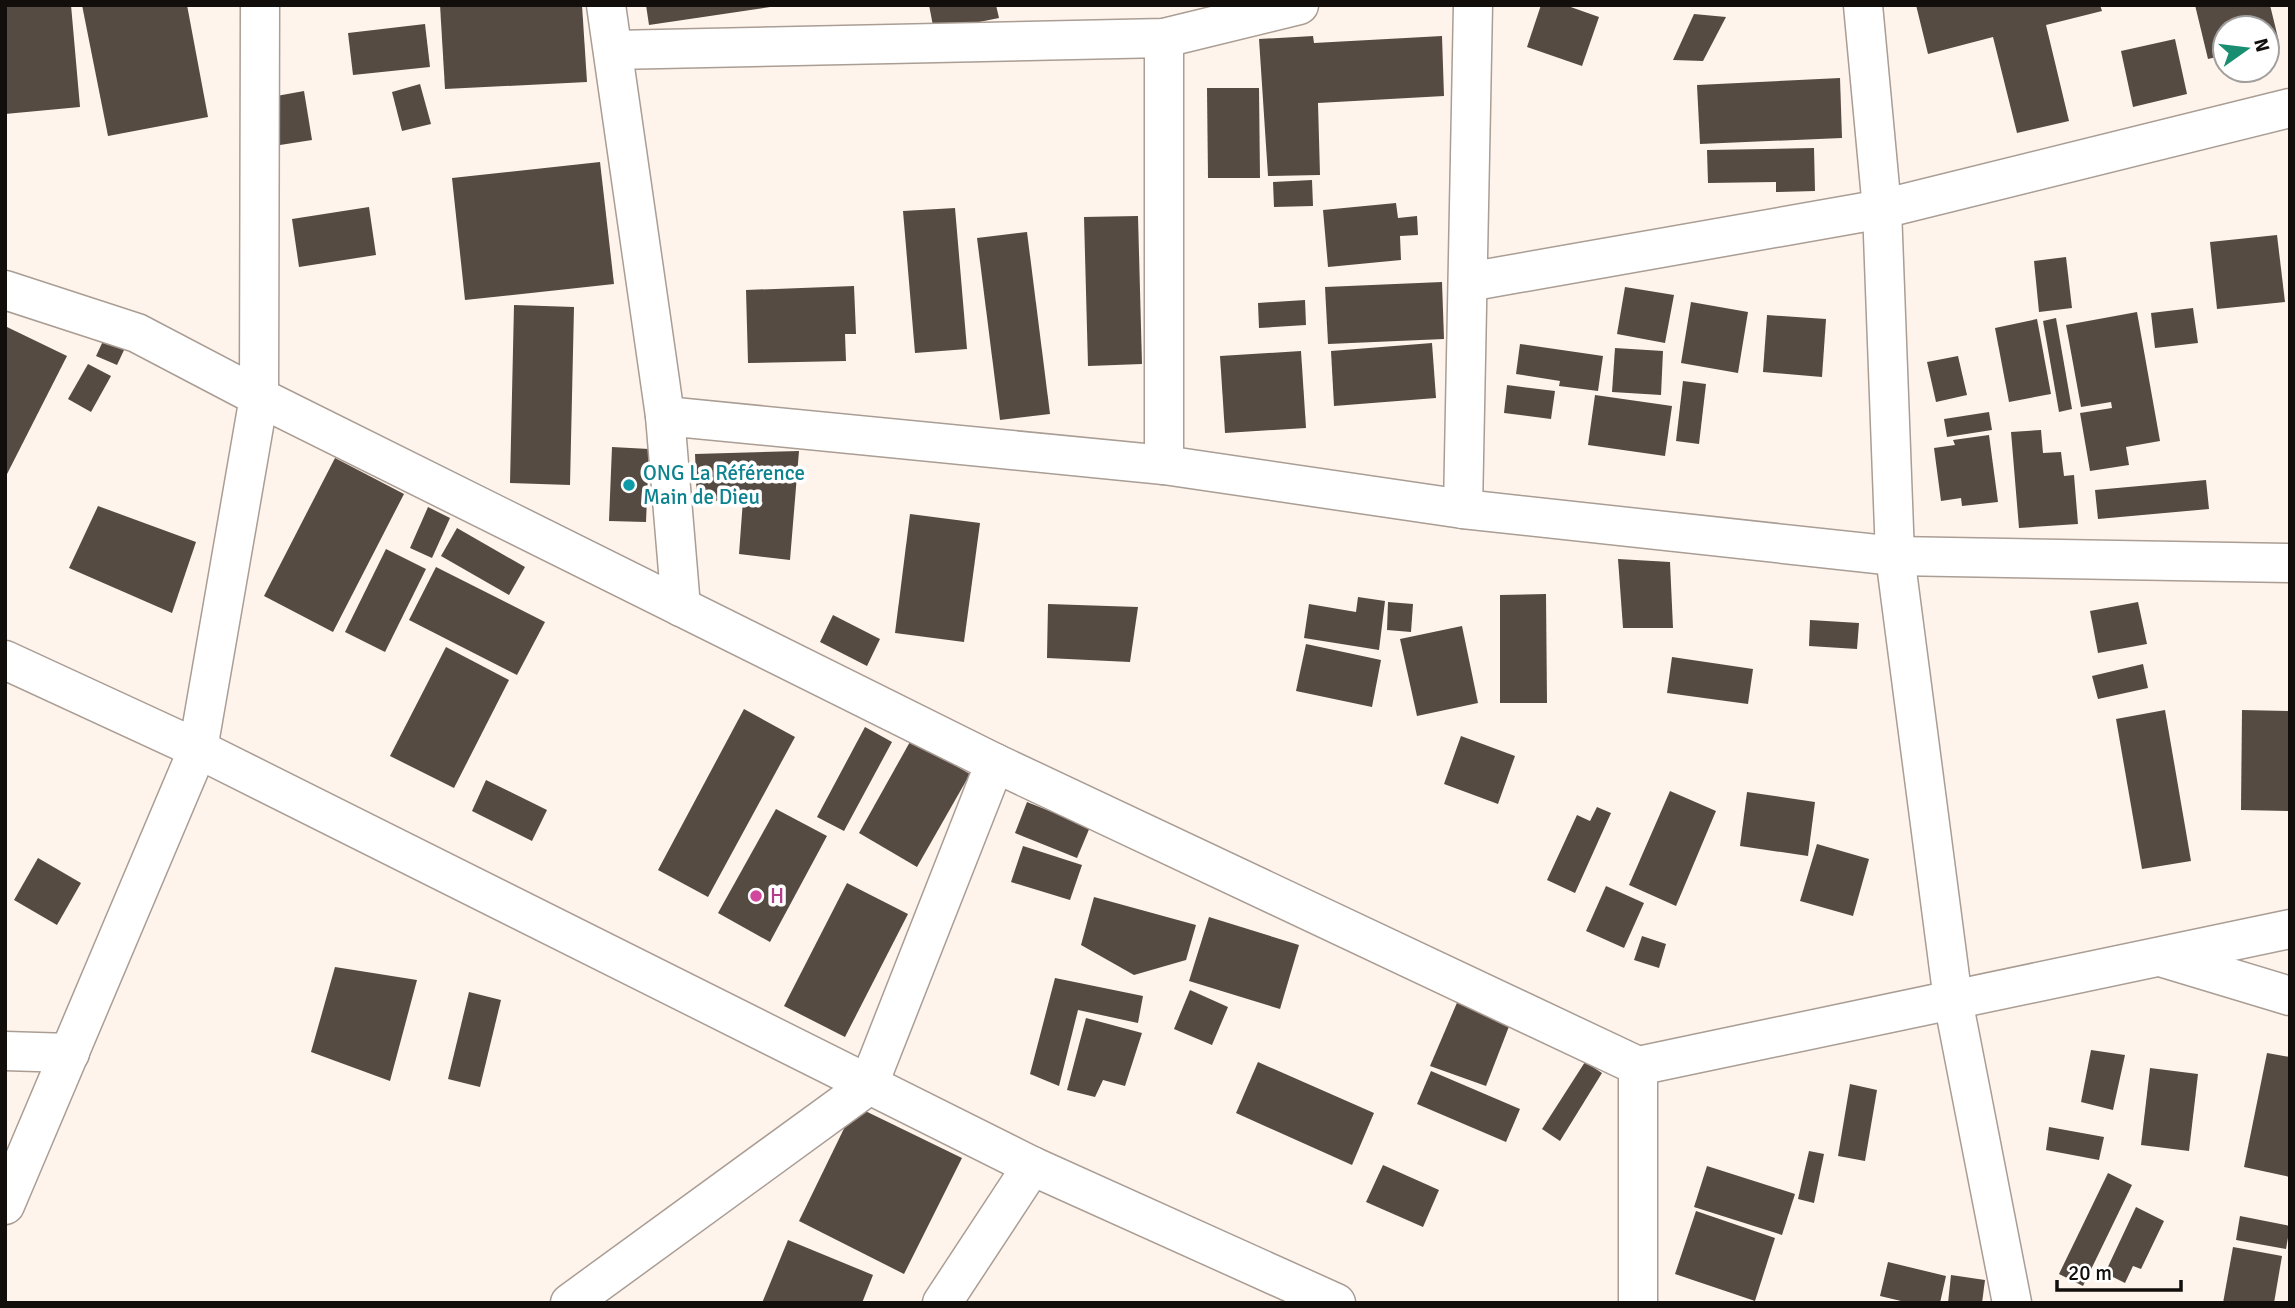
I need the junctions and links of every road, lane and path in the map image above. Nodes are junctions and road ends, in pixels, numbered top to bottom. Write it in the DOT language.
graph roads {
  1 [pos="260,5"];
  2 [pos="606,5"];
  3 [pos="1300,5"];
  4 [pos="1473,5"];
  5 [pos="1863,5"];
  6 [pos="1164,38"];
  7 [pos="614,50"];
  8 [pos="2290,108"];
  9 [pos="1882,209"];
  10 [pos="1468,282"];
  11 [pos="5,290"];
  12 [pos="259,397"];
  13 [pos="665,416"];
  14 [pos="1164,465"];
  15 [pos="1463,509"];
  16 [pos="1895,556"];
  17 [pos="2290,563"];
  18 [pos="681,607"];
  19 [pos="5,660"];
  20 [pos="198,748"];
  21 [pos="995,763"];
  22 [pos="2290,929"];
  23 [pos="2159,957"];
  24 [pos="2290,996"];
  25 [pos="1953,1000"];
  26 [pos="5,1051"];
  27 [pos="70,1053"];
  28 [pos="1638,1066"];
  29 [pos="868,1086"];
  30 [pos="1032,1167"];
  31 [pos="5,1205"];
  32 [pos="570,1303"];
  33 [pos="942,1303"];
  34 [pos="1336,1303"];
  35 [pos="1639,1303"];
  36 [pos="2011,1303"];
  1 -- 12 [label="street"];
  2 -- 7 [label="street"];
  3 -- 6 [label="street"];
  4 -- 10 [label="street"];
  5 -- 9 [label="street"];
  6 -- 7 [label="street"];
  6 -- 14 [label="street"];
  7 -- 13 [label="street"];
  8 -- 9 [label="street"];
  9 -- 10 [label="street"];
  9 -- 16 [label="street"];
  10 -- 15 [label="street"];
  11 -- 12 [label="street"];
  12 -- 18 [label="street"];
  12 -- 20 [label="street"];
  13 -- 14 [label="street"];
  13 -- 18 [label="street"];
  14 -- 15 [label="street"];
  15 -- 16 [label="street"];
  16 -- 17 [label="street"];
  16 -- 25 [label="street"];
  18 -- 21 [label="street"];
  19 -- 20 [label="street"];
  20 -- 27 [label="street"];
  20 -- 29 [label="street"];
  21 -- 28 [label="street"];
  21 -- 29 [label="street"];
  22 -- 23 [label="street"];
  23 -- 24 [label="street"];
  23 -- 25 [label="street"];
  25 -- 28 [label="street"];
  25 -- 36 [label="street"];
  26 -- 27 [label="street"];
  27 -- 31 [label="street"];
  28 -- 35 [label="street"];
  29 -- 30 [label="street"];
  29 -- 32 [label="street"];
  30 -- 33 [label="street"];
  30 -- 34 [label="street"];
}
